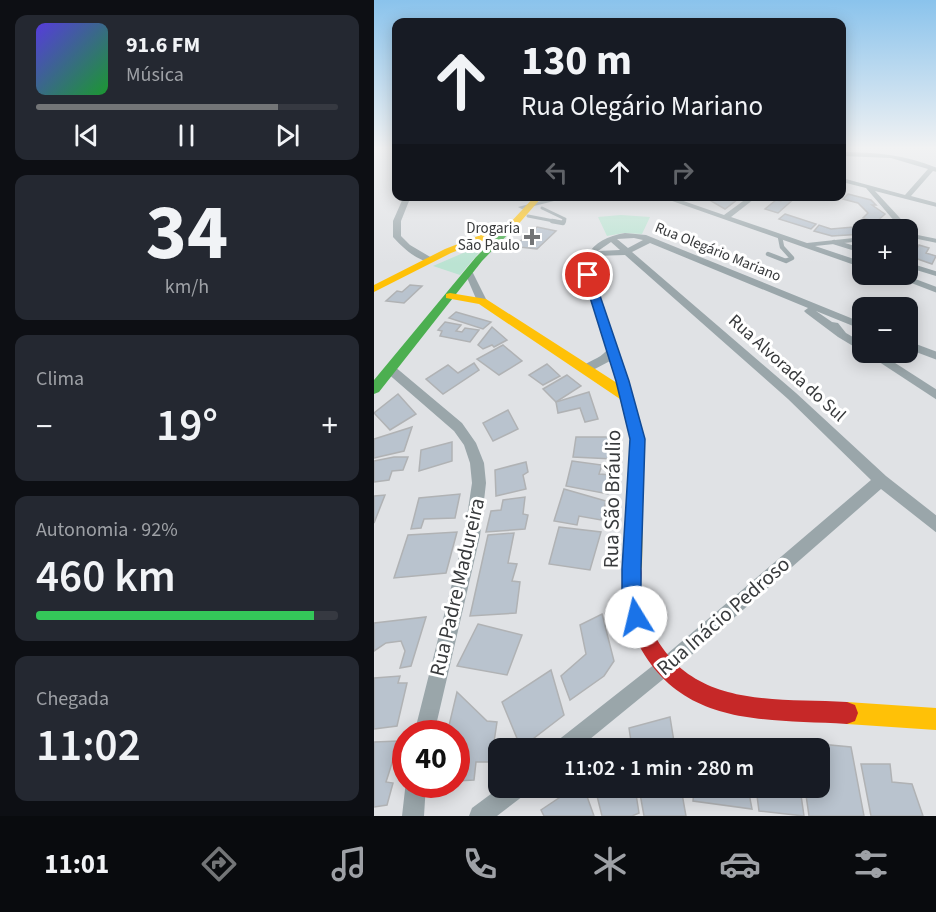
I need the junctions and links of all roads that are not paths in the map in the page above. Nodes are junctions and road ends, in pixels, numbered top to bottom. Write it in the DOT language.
graph roads {
  1 [pos="868,187"];
  2 [pos="917,187"];
  3 [pos="907,197"];
  4 [pos="406,201"];
  5 [pos="677,201"];
  6 [pos="695,201"];
  7 [pos="748,201"];
  8 [pos="537,205"];
  9 [pos="936,205"];
  10 [pos="698,208"];
  11 [pos="725,218"];
  12 [pos="897,219"];
  13 [pos="491,234"];
  14 [pos="918,236"];
  15 [pos="780,237"];
  16 [pos="611,238"];
  17 [pos="649,240"];
  18 [pos="852,241"];
  19 [pos="936,241"];
  20 [pos="470,243"];
  21 [pos="829,246"];
  22 [pos="852,249"];
  23 [pos="449,251"];
  24 [pos="627,252"];
  25 [pos="592,254"];
  26 [pos="768,254"];
  27 [pos="481,255"];
  28 [pos="852,259"];
  29 [pos="430,260"];
  30 [pos="918,268"];
  31 [pos="469,273"];
  32 [pos="936,274"];
  33 [pos="918,283"];
  34 [pos="374,289"];
  35 [pos="936,290"];
  36 [pos="450,296"];
  37 [pos="482,301"];
  38 [pos="796,301"];
  39 [pos="832,315"];
  40 [pos="849,322"];
  41 [pos="852,323"];
  42 [pos="838,331"];
  43 [pos="852,335"];
  44 [pos="852,341"];
  45 [pos="918,349"];
  46 [pos="612,351"];
  47 [pos="936,356"];
  48 [pos="886,363"];
  49 [pos="587,368"];
  50 [pos="390,369"];
  51 [pos="374,389"];
  52 [pos="626,396"];
  53 [pos="936,396"];
  54 [pos="881,480"];
  55 [pos="936,526"];
  56 [pos="666,666"];
  57 [pos="936,719"];
  58 [pos="427,720"];
  59 [pos="576,738"];
  60 [pos="414,798"];
  61 [pos="502,798"];
  62 [pos="413,816"];
  63 [pos="480,816"];
  1 -- 3 [label="street"];
  1 -- 12 [label="street"];
  2 -- 3 [label="street"];
  3 -- 9 [label="street"];
  4 -- 29 [label="street"];
  5 -- 10 [label="street"];
  6 -- 10 [label="street"];
  7 -- 11 [label="street"];
  8 -- 8 [label="lane"];
  8 -- 13 [label="main road"];
  8 -- 23 [label="main road"];
  8 -- 27 [label="main road"];
  10 -- 11 [label="street"];
  11 -- 15 [label="street"];
  13 -- 20 [label="main road"];
  13 -- 27 [label="main road"];
  14 -- 19 [label="street"];
  15 -- 21 [label="street"];
  15 -- 26 [label="lane"];
  16 -- 17 [label="street, Rua Olegário Mariano"];
  16 -- 24 [label="street, Rua Alvorada do Sul"];
  16 -- 25 [label="street"];
  17 -- 24 [label="street"];
  17 -- 38 [label="street, Rua Olegário Mariano"];
  18 -- 21 [label="street"];
  20 -- 23 [label="main road"];
  20 -- 27 [label="main road"];
  21 -- 22 [label="lane"];
  21 -- 28 [label="street"];
  23 -- 29 [label="main road"];
  24 -- 25 [label="street"];
  24 -- 54 [label="street, Rua Alvorada do Sul"];
  25 -- 46 [label="street"];
  27 -- 31 [label="main road"];
  29 -- 34 [label="main road"];
  30 -- 32 [label="lane"];
  31 -- 36 [label="main road"];
  31 -- 37 [label="street"];
  33 -- 35 [label="street"];
  36 -- 37 [label="main road"];
  36 -- 50 [label="main road"];
  37 -- 49 [label="main road"];
  38 -- 39 [label="street, Rua Olegário Mariano"];
  38 -- 42 [label="street"];
  39 -- 40 [label="street, Rua Olegário Mariano"];
  39 -- 42 [label="street"];
  40 -- 41 [label="street, Rua Olegário Mariano"];
  40 -- 43 [label="street"];
  42 -- 44 [label="street"];
  45 -- 47 [label="street"];
  46 -- 49 [label="street"];
  46 -- 52 [label="street"];
  48 -- 53 [label="street"];
  49 -- 52 [label="main road"];
  50 -- 51 [label="main road"];
  50 -- 58 [label="street, Rua Padre Madureira"];
  52 -- 56 [label="main road, Rua São Bráulio"];
  54 -- 55 [label="street, Rua Alvorada do Sul"];
  54 -- 56 [label="street, Rua Inácio Pedroso"];
  56 -- 57 [label="main road, Rua São Bráulio"];
  56 -- 59 [label="street, Rua Inácio Pedroso"];
  60 -- 62 [label="street"];
  61 -- 63 [label="street"];
}
